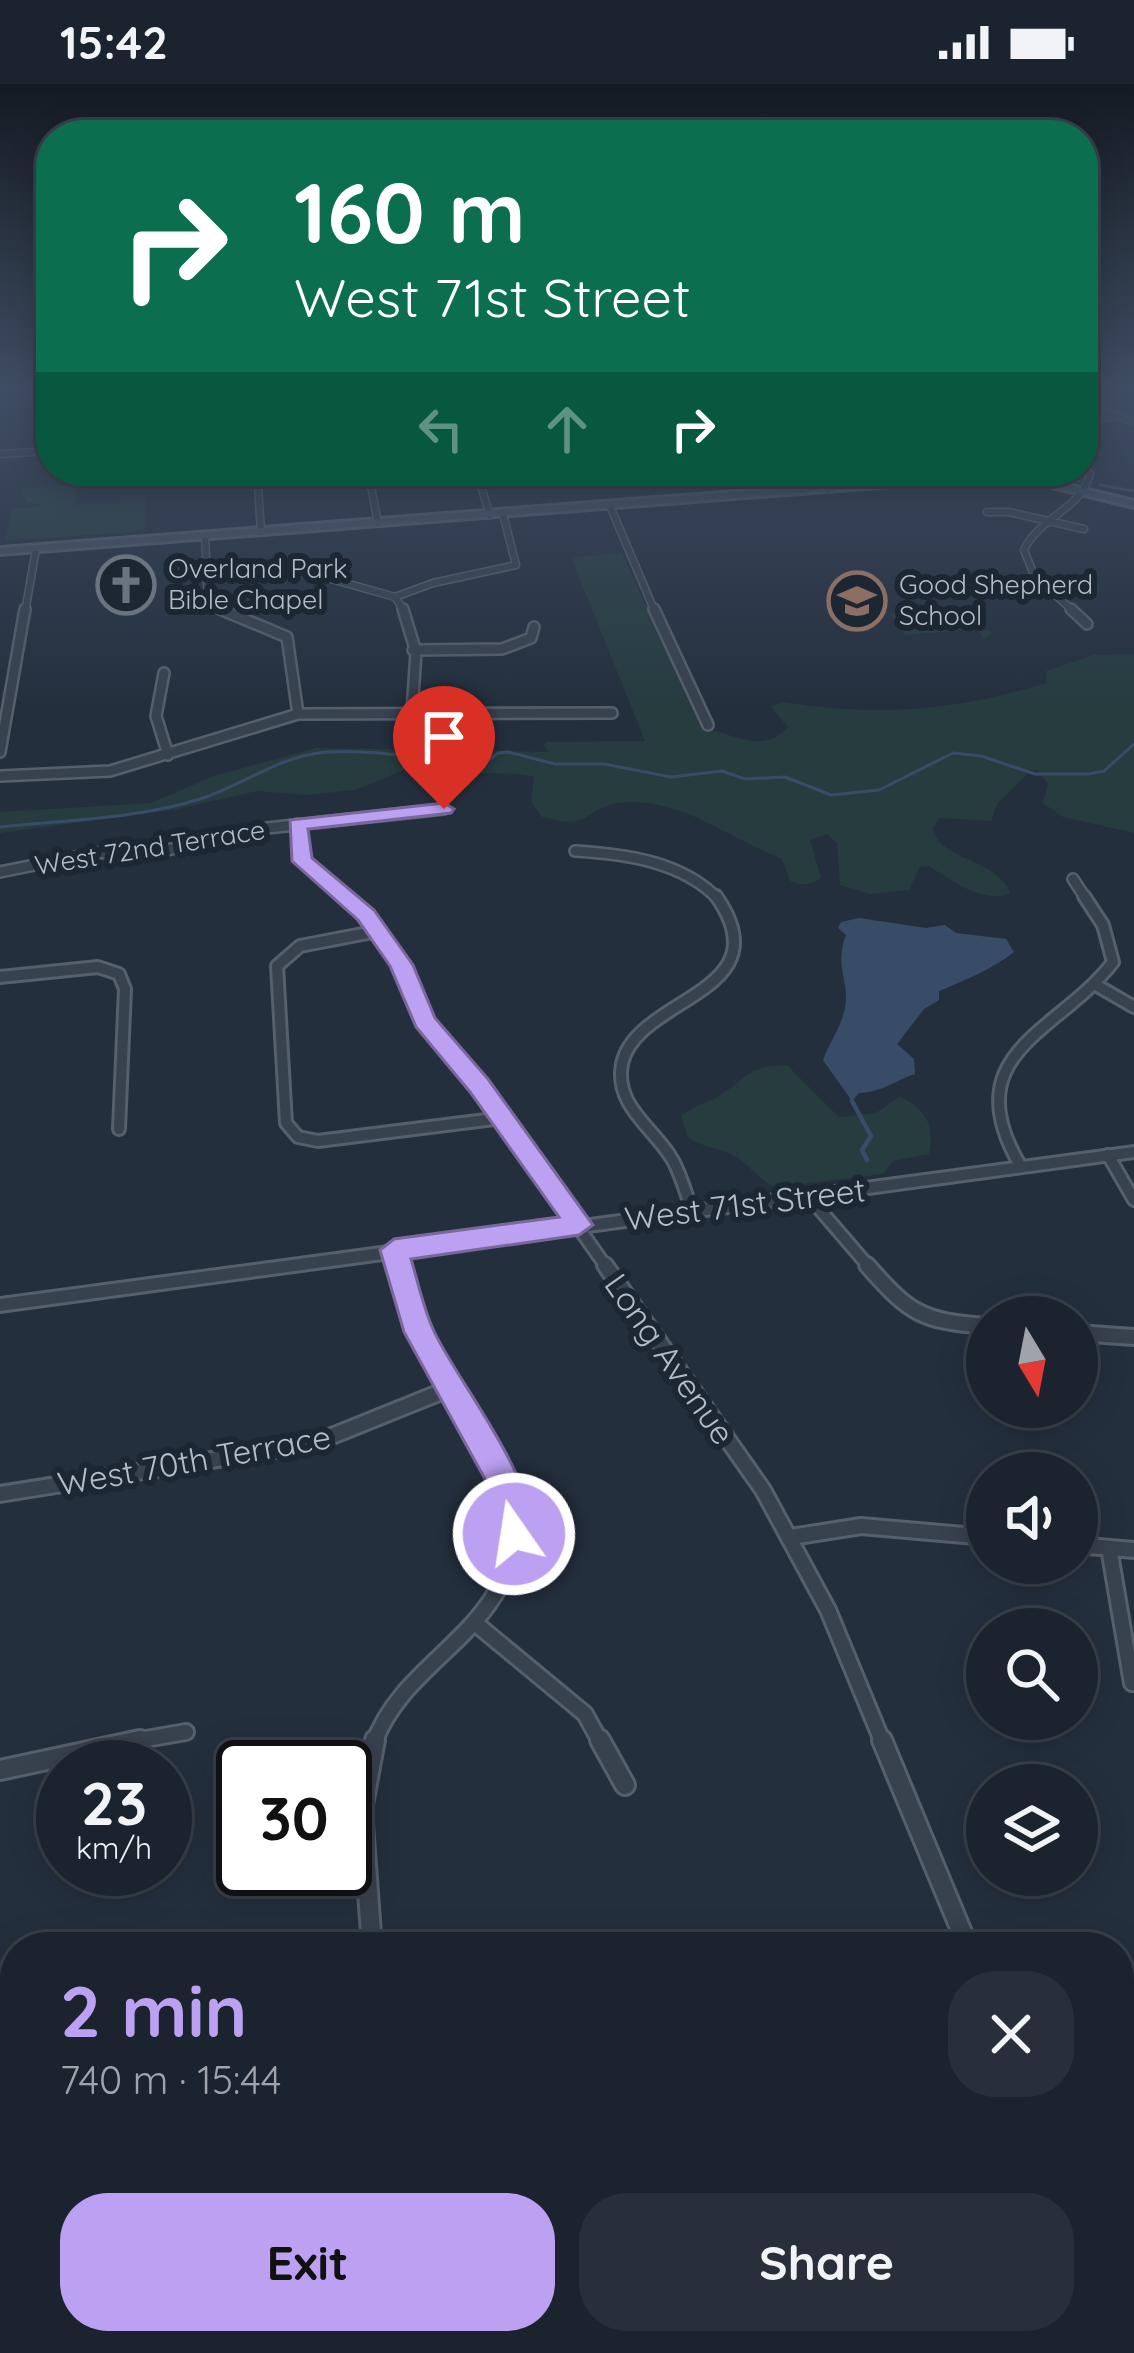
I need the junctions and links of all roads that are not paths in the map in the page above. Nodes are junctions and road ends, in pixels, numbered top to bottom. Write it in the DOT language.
graph roads {
  1 [pos="258,494"];
  2 [pos="372,494"];
  3 [pos="486,494"];
  4 [pos="765,494"];
  5 [pos="1081,494"];
  6 [pos="1090,494"];
  7 [pos="610,506"];
  8 [pos="1134,506"];
  9 [pos="987,512"];
  10 [pos="496,514"];
  11 [pos="1047,521"];
  12 [pos="378,523"];
  13 [pos="1084,529"];
  14 [pos="261,532"];
  15 [pos="205,536"];
  16 [pos="35,549"];
  17 [pos="0,551"];
  18 [pos="206,567"];
  19 [pos="395,597"];
  20 [pos="1087,624"];
  21 [pos="534,626"];
  22 [pos="413,650"];
  23 [pos="164,674"];
  24 [pos="412,712"];
  25 [pos="613,713"];
  26 [pos="298,714"];
  27 [pos="708,725"];
  28 [pos="0,752"];
  29 [pos="168,754"];
  30 [pos="0,776"];
  31 [pos="444,809"];
  32 [pos="297,824"];
  33 [pos="575,850"];
  34 [pos="0,872"];
  35 [pos="1073,879"];
  36 [pos="378,931"];
  37 [pos="0,977"];
  38 [pos="1096,985"];
  39 [pos="1134,1007"];
  40 [pos="502,1118"];
  41 [pos="119,1129"];
  42 [pos="1134,1151"];
  43 [pos="1108,1155"];
  44 [pos="1021,1167"];
  45 [pos="809,1197"];
  46 [pos="1134,1200"];
  47 [pos="692,1211"];
  48 [pos="579,1225"];
  49 [pos="394,1250"];
  50 [pos="0,1304"];
  51 [pos="966,1325"];
  52 [pos="1098,1334"];
  53 [pos="1134,1337"];
  54 [pos="451,1388"];
  55 [pos="0,1494"];
  56 [pos="966,1535"];
  57 [pos="791,1538"];
  58 [pos="1098,1547"];
  59 [pos="1109,1548"];
  60 [pos="1134,1550"];
  61 [pos="475,1623"];
  62 [pos="1132,1683"];
  63 [pos="186,1732"];
  64 [pos="0,1770"];
  65 [pos="625,1785"];
  66 [pos="371,1932"];
  67 [pos="962,1932"];
  1 -- 14 [label="street"];
  2 -- 12 [label="street"];
  3 -- 10 [label="street"];
  4 -- 7 [label="main road"];
  5 -- 11 [label="street"];
  6 -- 8 [label="main road"];
  7 -- 10 [label="main road"];
  7 -- 27 [label="street"];
  9 -- 11 [label="street"];
  10 -- 12 [label="main road"];
  10 -- 19 [label="street"];
  11 -- 13 [label="street"];
  11 -- 20 [label="street"];
  12 -- 14 [label="main road"];
  14 -- 15 [label="main road"];
  15 -- 16 [label="main road"];
  15 -- 18 [label="street"];
  16 -- 17 [label="main road"];
  16 -- 28 [label="street"];
  18 -- 19 [label="street"];
  18 -- 26 [label="street"];
  19 -- 22 [label="street"];
  21 -- 22 [label="street"];
  22 -- 24 [label="street"];
  23 -- 29 [label="street"];
  24 -- 25 [label="street"];
  24 -- 26 [label="street"];
  26 -- 29 [label="street"];
  29 -- 30 [label="street"];
  31 -- 32 [label="street, West 72nd Terrace"];
  32 -- 34 [label="street, West 72nd Terrace"];
  32 -- 36 [label="street, Long Avenue"];
  33 -- 47 [label="street"];
  35 -- 38 [label="street"];
  36 -- 40 [label="street, Long Avenue"];
  36 -- 40 [label="street"];
  37 -- 41 [label="street"];
  38 -- 39 [label="street"];
  38 -- 44 [label="street"];
  40 -- 48 [label="street, Long Avenue"];
  42 -- 43 [label="street, West 71st Street"];
  43 -- 44 [label="street, West 71st Street"];
  43 -- 46 [label="street"];
  44 -- 45 [label="street, West 71st Street"];
  45 -- 47 [label="street, West 71st Street"];
  45 -- 51 [label="street"];
  47 -- 48 [label="street, West 71st Street"];
  48 -- 49 [label="street, West 71st Street"];
  48 -- 57 [label="street, Long Avenue"];
  49 -- 50 [label="street, West 71st Street"];
  49 -- 54 [label="street"];
  52 -- 53 [label="street"];
  54 -- 55 [label="street, West 70th Terrace"];
  54 -- 61 [label="street"];
  56 -- 57 [label="street"];
  57 -- 67 [label="street, Long Avenue"];
  58 -- 59 [label="street"];
  59 -- 60 [label="street"];
  59 -- 62 [label="street"];
  61 -- 65 [label="street"];
  61 -- 66 [label="street"];
  63 -- 64 [label="street"];
}
